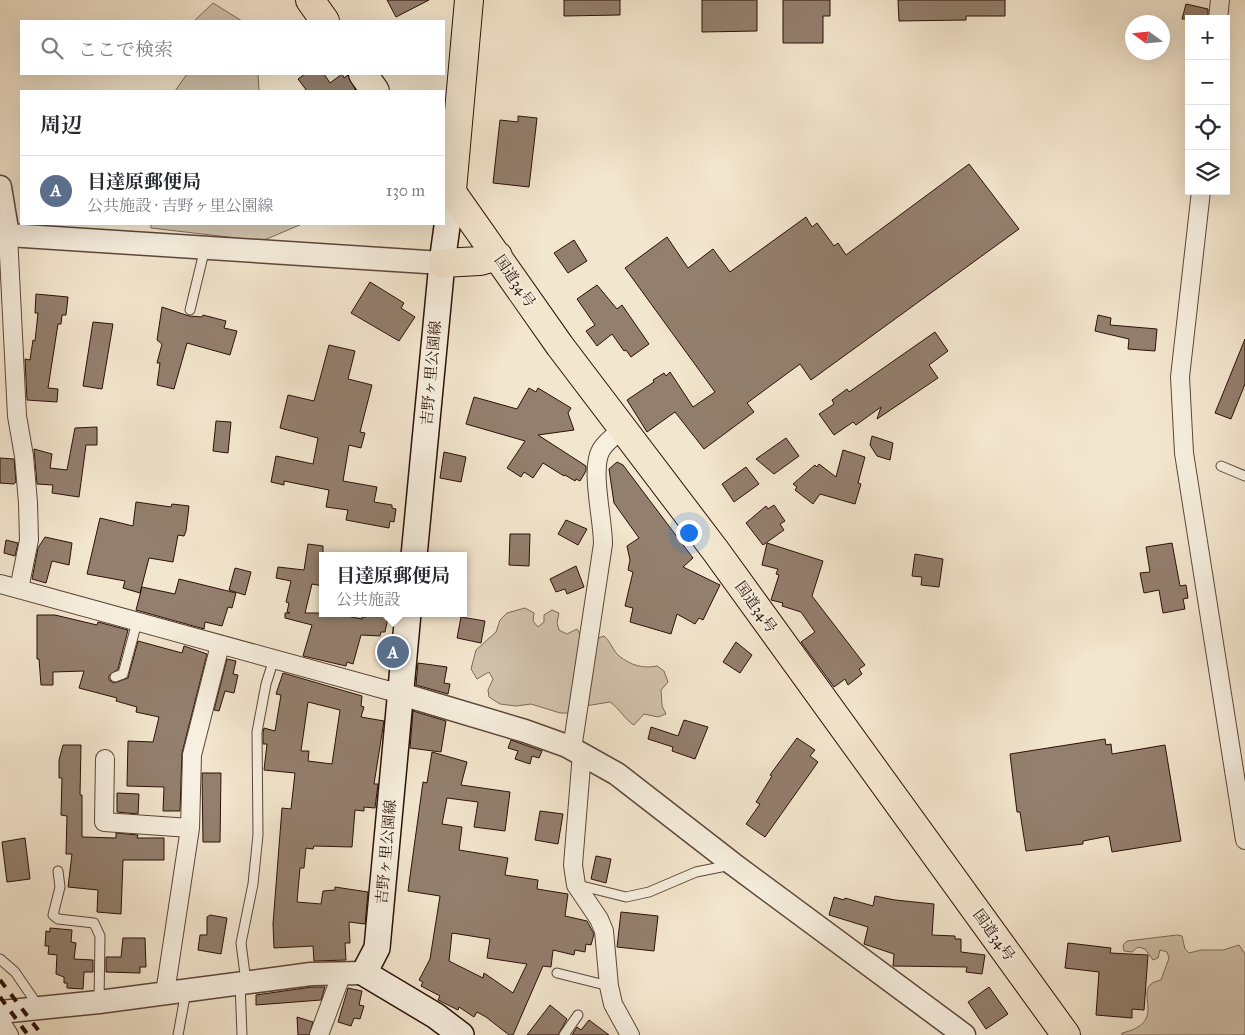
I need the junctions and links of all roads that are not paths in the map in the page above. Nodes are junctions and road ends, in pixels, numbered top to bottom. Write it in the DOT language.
graph roads {
  1 [pos="310,0"];
  2 [pos="469,0"];
  3 [pos="1220,0"];
  4 [pos="1218,15"];
  5 [pos="324,20"];
  6 [pos="364,75"];
  7 [pos="375,90"];
  8 [pos="448,185"];
  9 [pos="0,187"];
  10 [pos="1201,195"];
  11 [pos="445,224"];
  12 [pos="445,225"];
  13 [pos="4,237"];
  14 [pos="206,247"];
  15 [pos="498,256"];
  16 [pos="442,263"];
  17 [pos="190,310"];
  18 [pos="624,428"];
  19 [pos="1221,466"];
  20 [pos="1245,476"];
  21 [pos="414,552"];
  22 [pos="0,584"];
  23 [pos="19,589"];
  24 [pos="408,617"];
  25 [pos="137,622"];
  26 [pos="220,645"];
  27 [pos="274,659"];
  28 [pos="116,677"];
  29 [pos="401,694"];
  30 [pos="577,751"];
  31 [pos="105,759"];
  32 [pos="1239,766"];
  33 [pos="190,828"];
  34 [pos="1245,840"];
  35 [pos="733,864"];
  36 [pos="58,871"];
  37 [pos="576,885"];
  38 [pos="0,959"];
  39 [pos="353,973"];
  40 [pos="557,973"];
  41 [pos="243,983"];
  42 [pos="609,986"];
  43 [pos="175,992"];
  44 [pos="99,1002"];
  45 [pos="39,1007"];
  46 [pos="0,1012"];
  47 [pos="578,1015"];
  48 [pos="0,1021"];
  49 [pos="9,1035"];
  50 [pos="178,1035"];
  51 [pos="242,1035"];
  52 [pos="319,1035"];
  53 [pos="461,1035"];
  54 [pos="564,1035"];
  55 [pos="630,1035"];
  56 [pos="964,1035"];
  57 [pos="1066,1035"];
  1 -- 5 [label="main road"];
  2 -- 8 [label="main road"];
  3 -- 4 [label="street"];
  6 -- 7 [label="main road"];
  8 -- 11 [label="main road, 吉野ヶ里公園線"];
  8 -- 15 [label="main road, 国道34号"];
  9 -- 13 [label="street"];
  10 -- 32 [label="street"];
  12 -- 16 [label="main road, 吉野ヶ里公園線"];
  13 -- 14 [label="street"];
  13 -- 23 [label="street"];
  14 -- 16 [label="street"];
  14 -- 17 [label="lane"];
  15 -- 16 [label="main road"];
  15 -- 18 [label="main road, 国道34号"];
  16 -- 21 [label="main road, 吉野ヶ里公園線"];
  18 -- 30 [label="street"];
  18 -- 57 [label="main road, 国道34号"];
  19 -- 20 [label="lane"];
  22 -- 23 [label="street"];
  23 -- 25 [label="street"];
  24 -- 29 [label="main road, 吉野ヶ里公園線"];
  25 -- 26 [label="street"];
  25 -- 28 [label="lane"];
  26 -- 27 [label="street"];
  26 -- 33 [label="street"];
  27 -- 29 [label="street"];
  27 -- 41 [label="lane"];
  29 -- 30 [label="street"];
  29 -- 39 [label="main road, 吉野ヶ里公園線"];
  30 -- 35 [label="street"];
  30 -- 37 [label="street"];
  31 -- 33 [label="street"];
  32 -- 34 [label="street"];
  33 -- 43 [label="street"];
  35 -- 37 [label="lane"];
  35 -- 56 [label="street"];
  36 -- 44 [label="lane"];
  37 -- 42 [label="street"];
  38 -- 45 [label="lane"];
  39 -- 41 [label="street"];
  39 -- 52 [label="street"];
  39 -- 53 [label="main road"];
  40 -- 42 [label="lane"];
  41 -- 43 [label="street"];
  41 -- 51 [label="lane"];
  42 -- 55 [label="street"];
  43 -- 44 [label="street"];
  43 -- 50 [label="lane"];
  44 -- 45 [label="street"];
  45 -- 46 [label="street"];
  47 -- 54 [label="lane"];
  48 -- 49 [label="street"];
}
